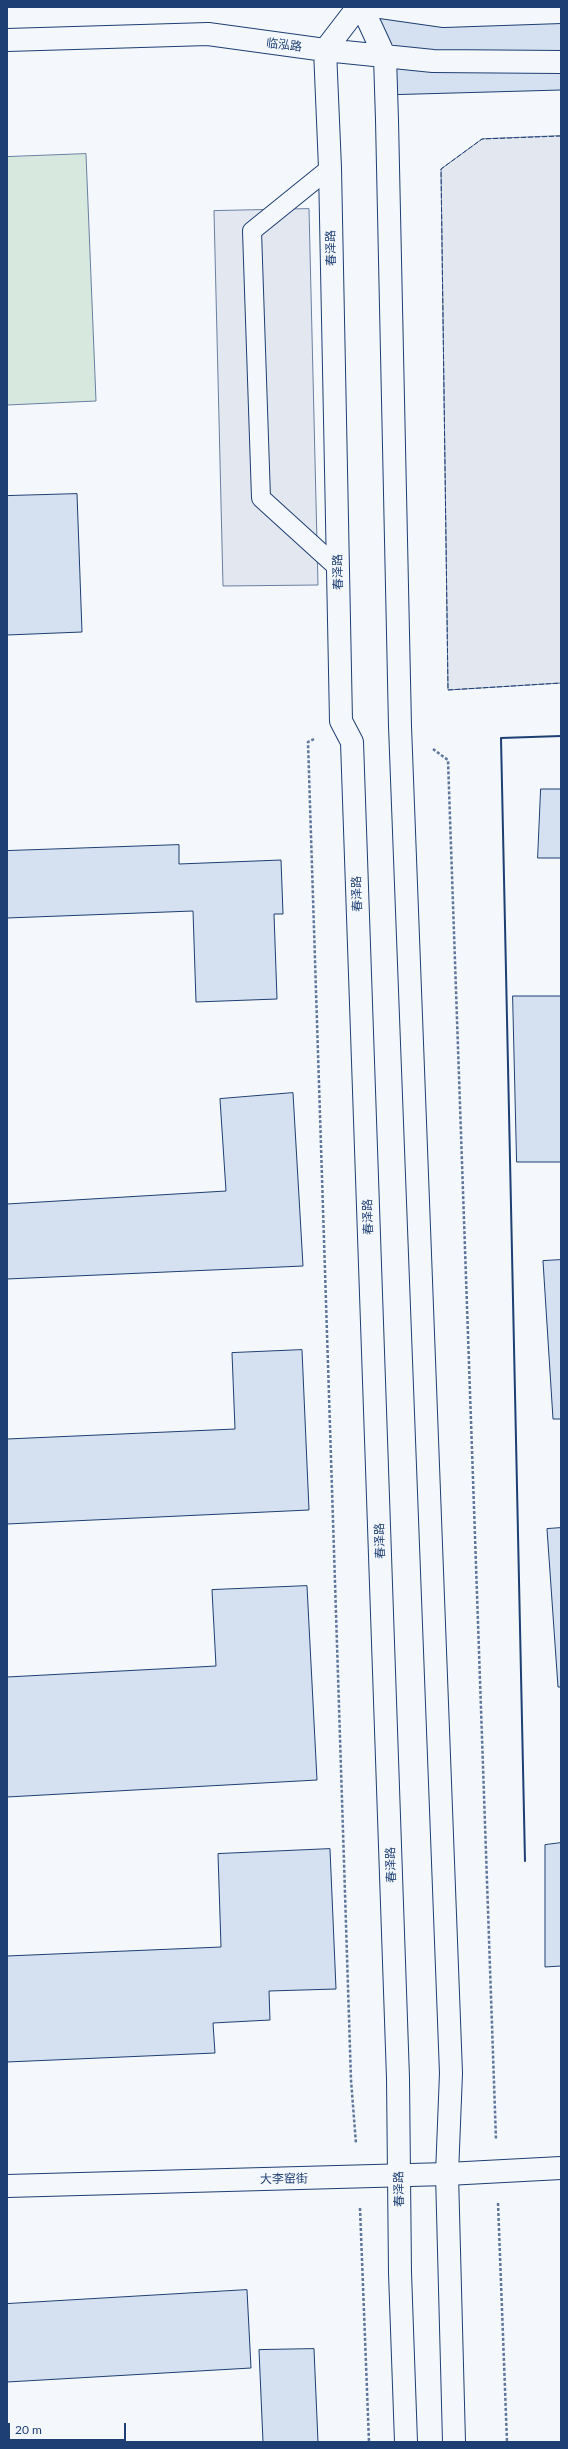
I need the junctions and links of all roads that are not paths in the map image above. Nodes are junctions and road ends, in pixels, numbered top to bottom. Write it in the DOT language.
graph roads {
  1 [pos="358,7"];
  2 [pos="362,7"];
  3 [pos="381,7"];
  4 [pos="561,12"];
  5 [pos="7,40"];
  6 [pos="324,50"];
  7 [pos="385,57"];
  8 [pos="561,62"];
  9 [pos="330,168"];
  10 [pos="338,568"];
  11 [pos="561,2168"];
  12 [pos="447,2174"];
  13 [pos="399,2176"];
  14 [pos="7,2186"];
  15 [pos="406,2442"];
  16 [pos="454,2442"];
  1 -- 6 [label="street"];
  2 -- 7 [label="street"];
  3 -- 4 [label="street"];
  5 -- 6 [label="street, 临泓路"];
  6 -- 7 [label="street, 临泓路"];
  6 -- 9 [label="street, 春泽路"];
  7 -- 8 [label="street, 临泓路"];
  7 -- 12 [label="street"];
  9 -- 10 [label="street, 春泽路"];
  9 -- 10 [label="lane"];
  10 -- 13 [label="street, 春泽路"];
  11 -- 12 [label="street, 大李窑街"];
  12 -- 13 [label="street, 大李窑街"];
  12 -- 16 [label="street"];
  13 -- 14 [label="street, 大李窑街"];
  13 -- 15 [label="street, 春泽路"];
}
